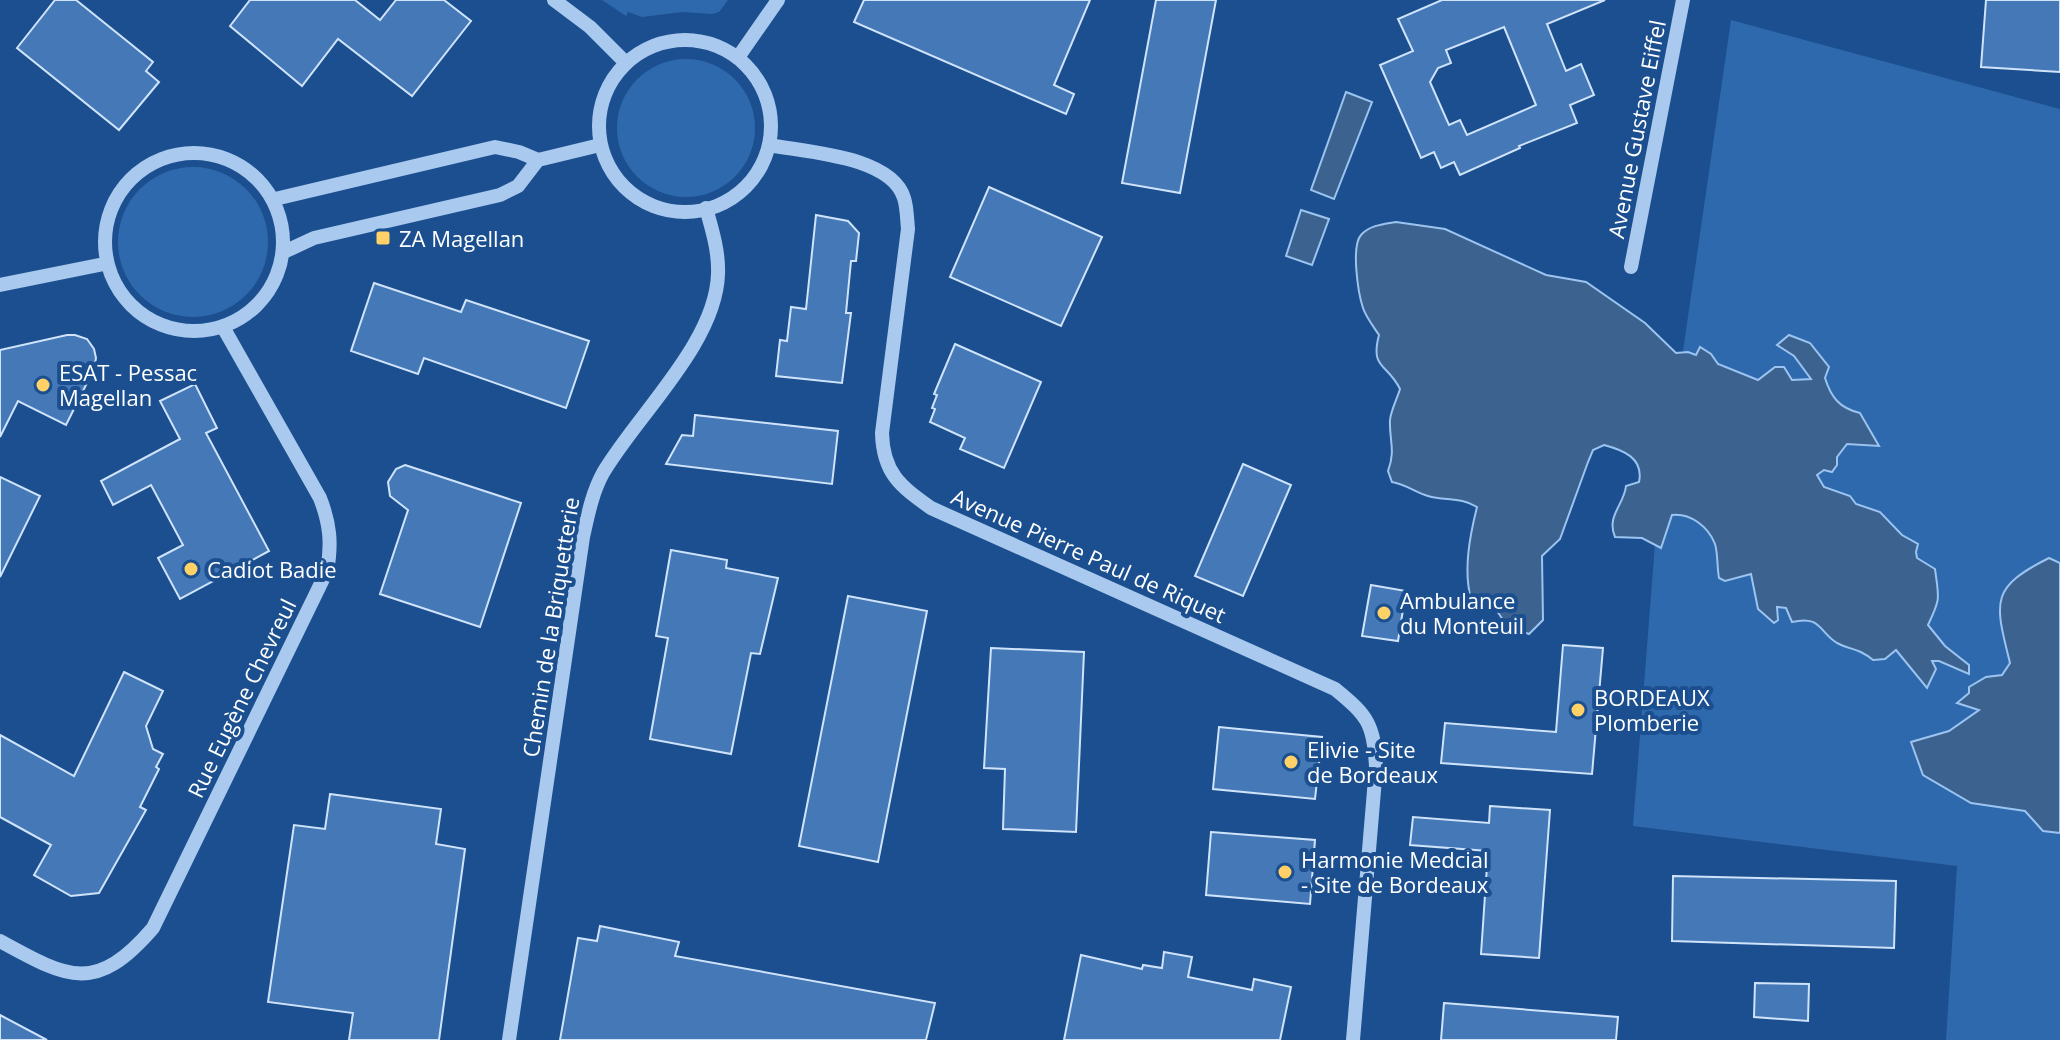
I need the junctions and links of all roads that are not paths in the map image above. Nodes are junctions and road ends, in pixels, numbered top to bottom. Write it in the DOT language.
graph roads {
  1 [pos="554,0"];
  2 [pos="778,0"];
  3 [pos="1683,0"];
  4 [pos="739,56"];
  5 [pos="625,62"];
  6 [pos="600,145"];
  7 [pos="769,145"];
  8 [pos="538,160"];
  9 [pos="275,199"];
  10 [pos="706,208"];
  11 [pos="286,251"];
  12 [pos="104,264"];
  13 [pos="1631,267"];
  14 [pos="0,285"];
  15 [pos="223,327"];
  16 [pos="0,941"];
  17 [pos="509,1040"];
  18 [pos="1353,1040"];
  1 -- 5 [label="street"];
  2 -- 4 [label="street"];
  3 -- 13 [label="street, Avenue Gustave Eiffel"];
  4 -- 5 [label="street"];
  4 -- 7 [label="street"];
  5 -- 6 [label="street"];
  6 -- 8 [label="street"];
  6 -- 10 [label="street"];
  7 -- 10 [label="street"];
  7 -- 18 [label="street, Avenue Pierre Paul de Riquet"];
  8 -- 9 [label="street"];
  8 -- 11 [label="street"];
  9 -- 11 [label="street"];
  9 -- 12 [label="street"];
  10 -- 17 [label="street, Chemin de la Briquetterie"];
  11 -- 15 [label="street"];
  12 -- 14 [label="street"];
  12 -- 15 [label="street"];
  15 -- 16 [label="street, Rue Eugène Chevreul"];
}
